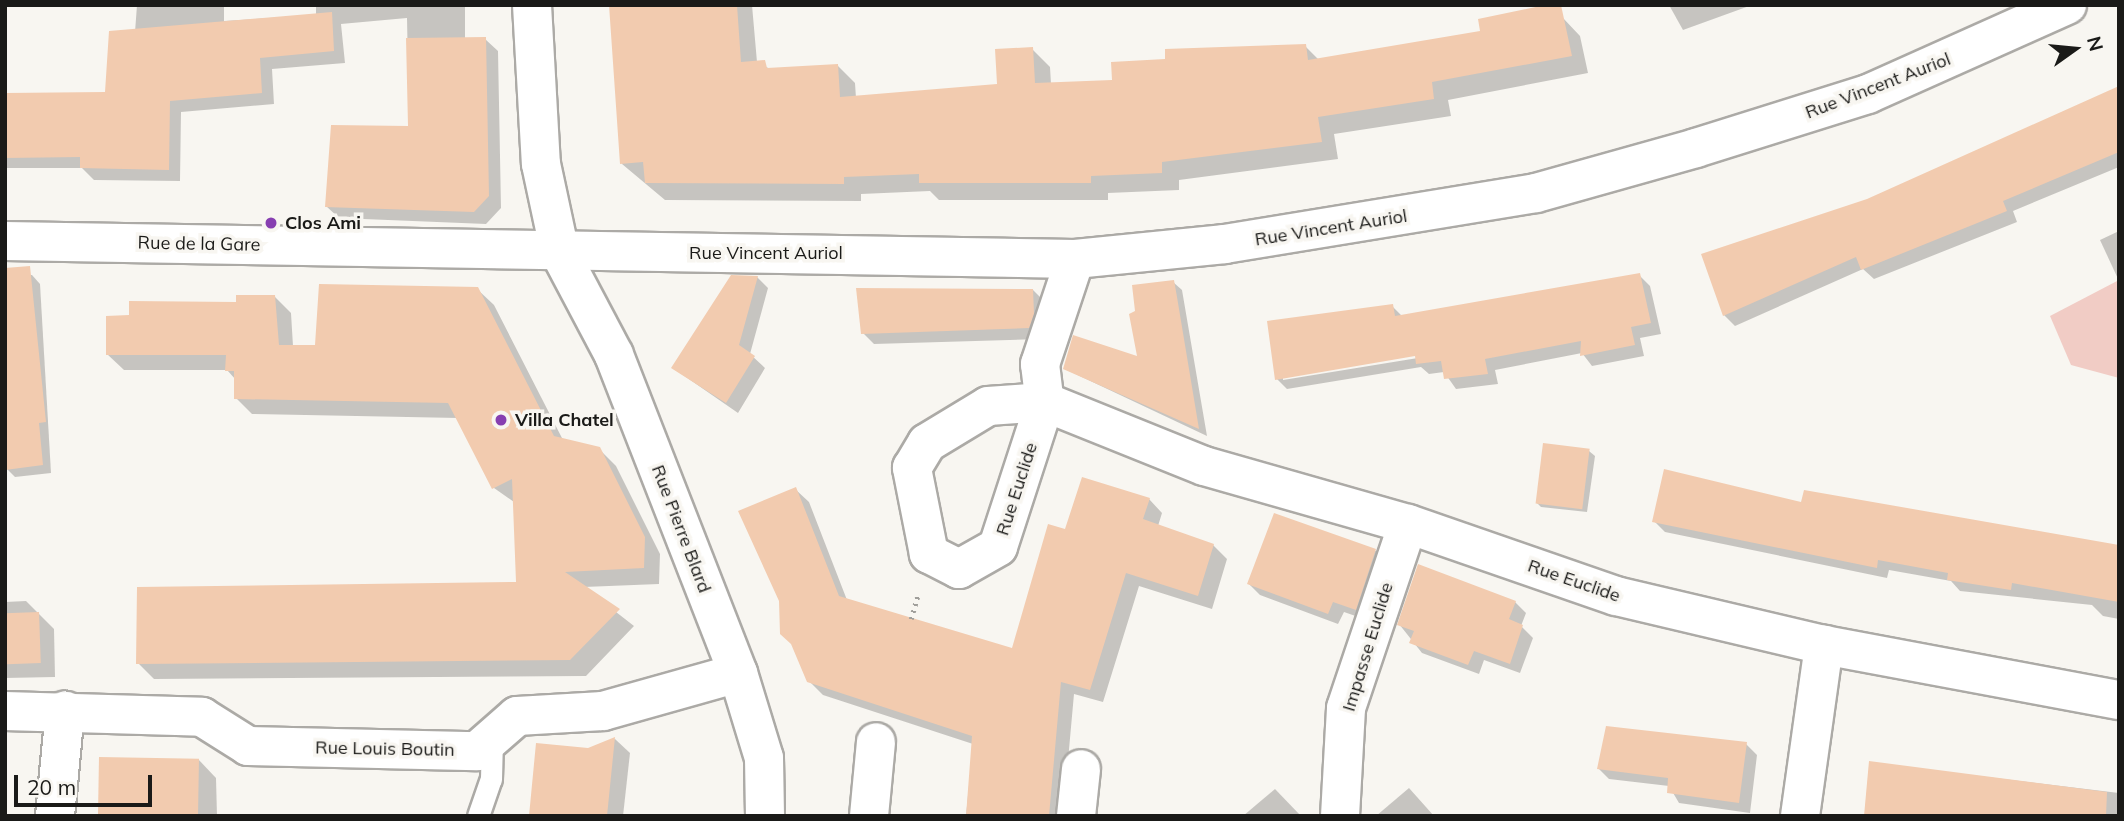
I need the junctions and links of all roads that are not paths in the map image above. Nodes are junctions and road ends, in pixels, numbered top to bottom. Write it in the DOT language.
graph roads {
  1 [pos="532,5"];
  2 [pos="2067,5"];
  3 [pos="5,241"];
  4 [pos="560,253"];
  5 [pos="1075,259"];
  6 [pos="1408,524"];
  7 [pos="1824,645"];
  8 [pos="737,673"];
  9 [pos="2119,700"];
  10 [pos="65,710"];
  11 [pos="5,711"];
  12 [pos="492,737"];
  13 [pos="876,742"];
  14 [pos="1080,769"];
  15 [pos="55,816"];
  16 [pos="478,816"];
  17 [pos="765,816"];
  18 [pos="870,816"];
  19 [pos="1076,816"];
  20 [pos="1340,816"];
  21 [pos="1800,816"];
  1 -- 4 [label="street, Rue Pierre Blard"];
  2 -- 5 [label="street, Rue Vincent Auriol"];
  3 -- 4 [label="street, Rue de la Gare"];
  4 -- 5 [label="street, Rue Vincent Auriol"];
  4 -- 8 [label="street, Rue Pierre Blard"];
  5 -- 6 [label="street, Rue Euclide"];
  6 -- 7 [label="street, Rue Euclide"];
  6 -- 20 [label="street, Impasse Euclide"];
  7 -- 9 [label="street, Rue Euclide"];
  7 -- 21 [label="street"];
  8 -- 12 [label="street, Rue Louis Boutin"];
  8 -- 17 [label="street, Rue Pierre Blard"];
  10 -- 11 [label="street, Rue Louis Boutin"];
  10 -- 12 [label="street, Rue Louis Boutin"];
  10 -- 15 [label="street"];
  12 -- 16 [label="lane"];
  13 -- 18 [label="street"];
  14 -- 19 [label="street"];
}
